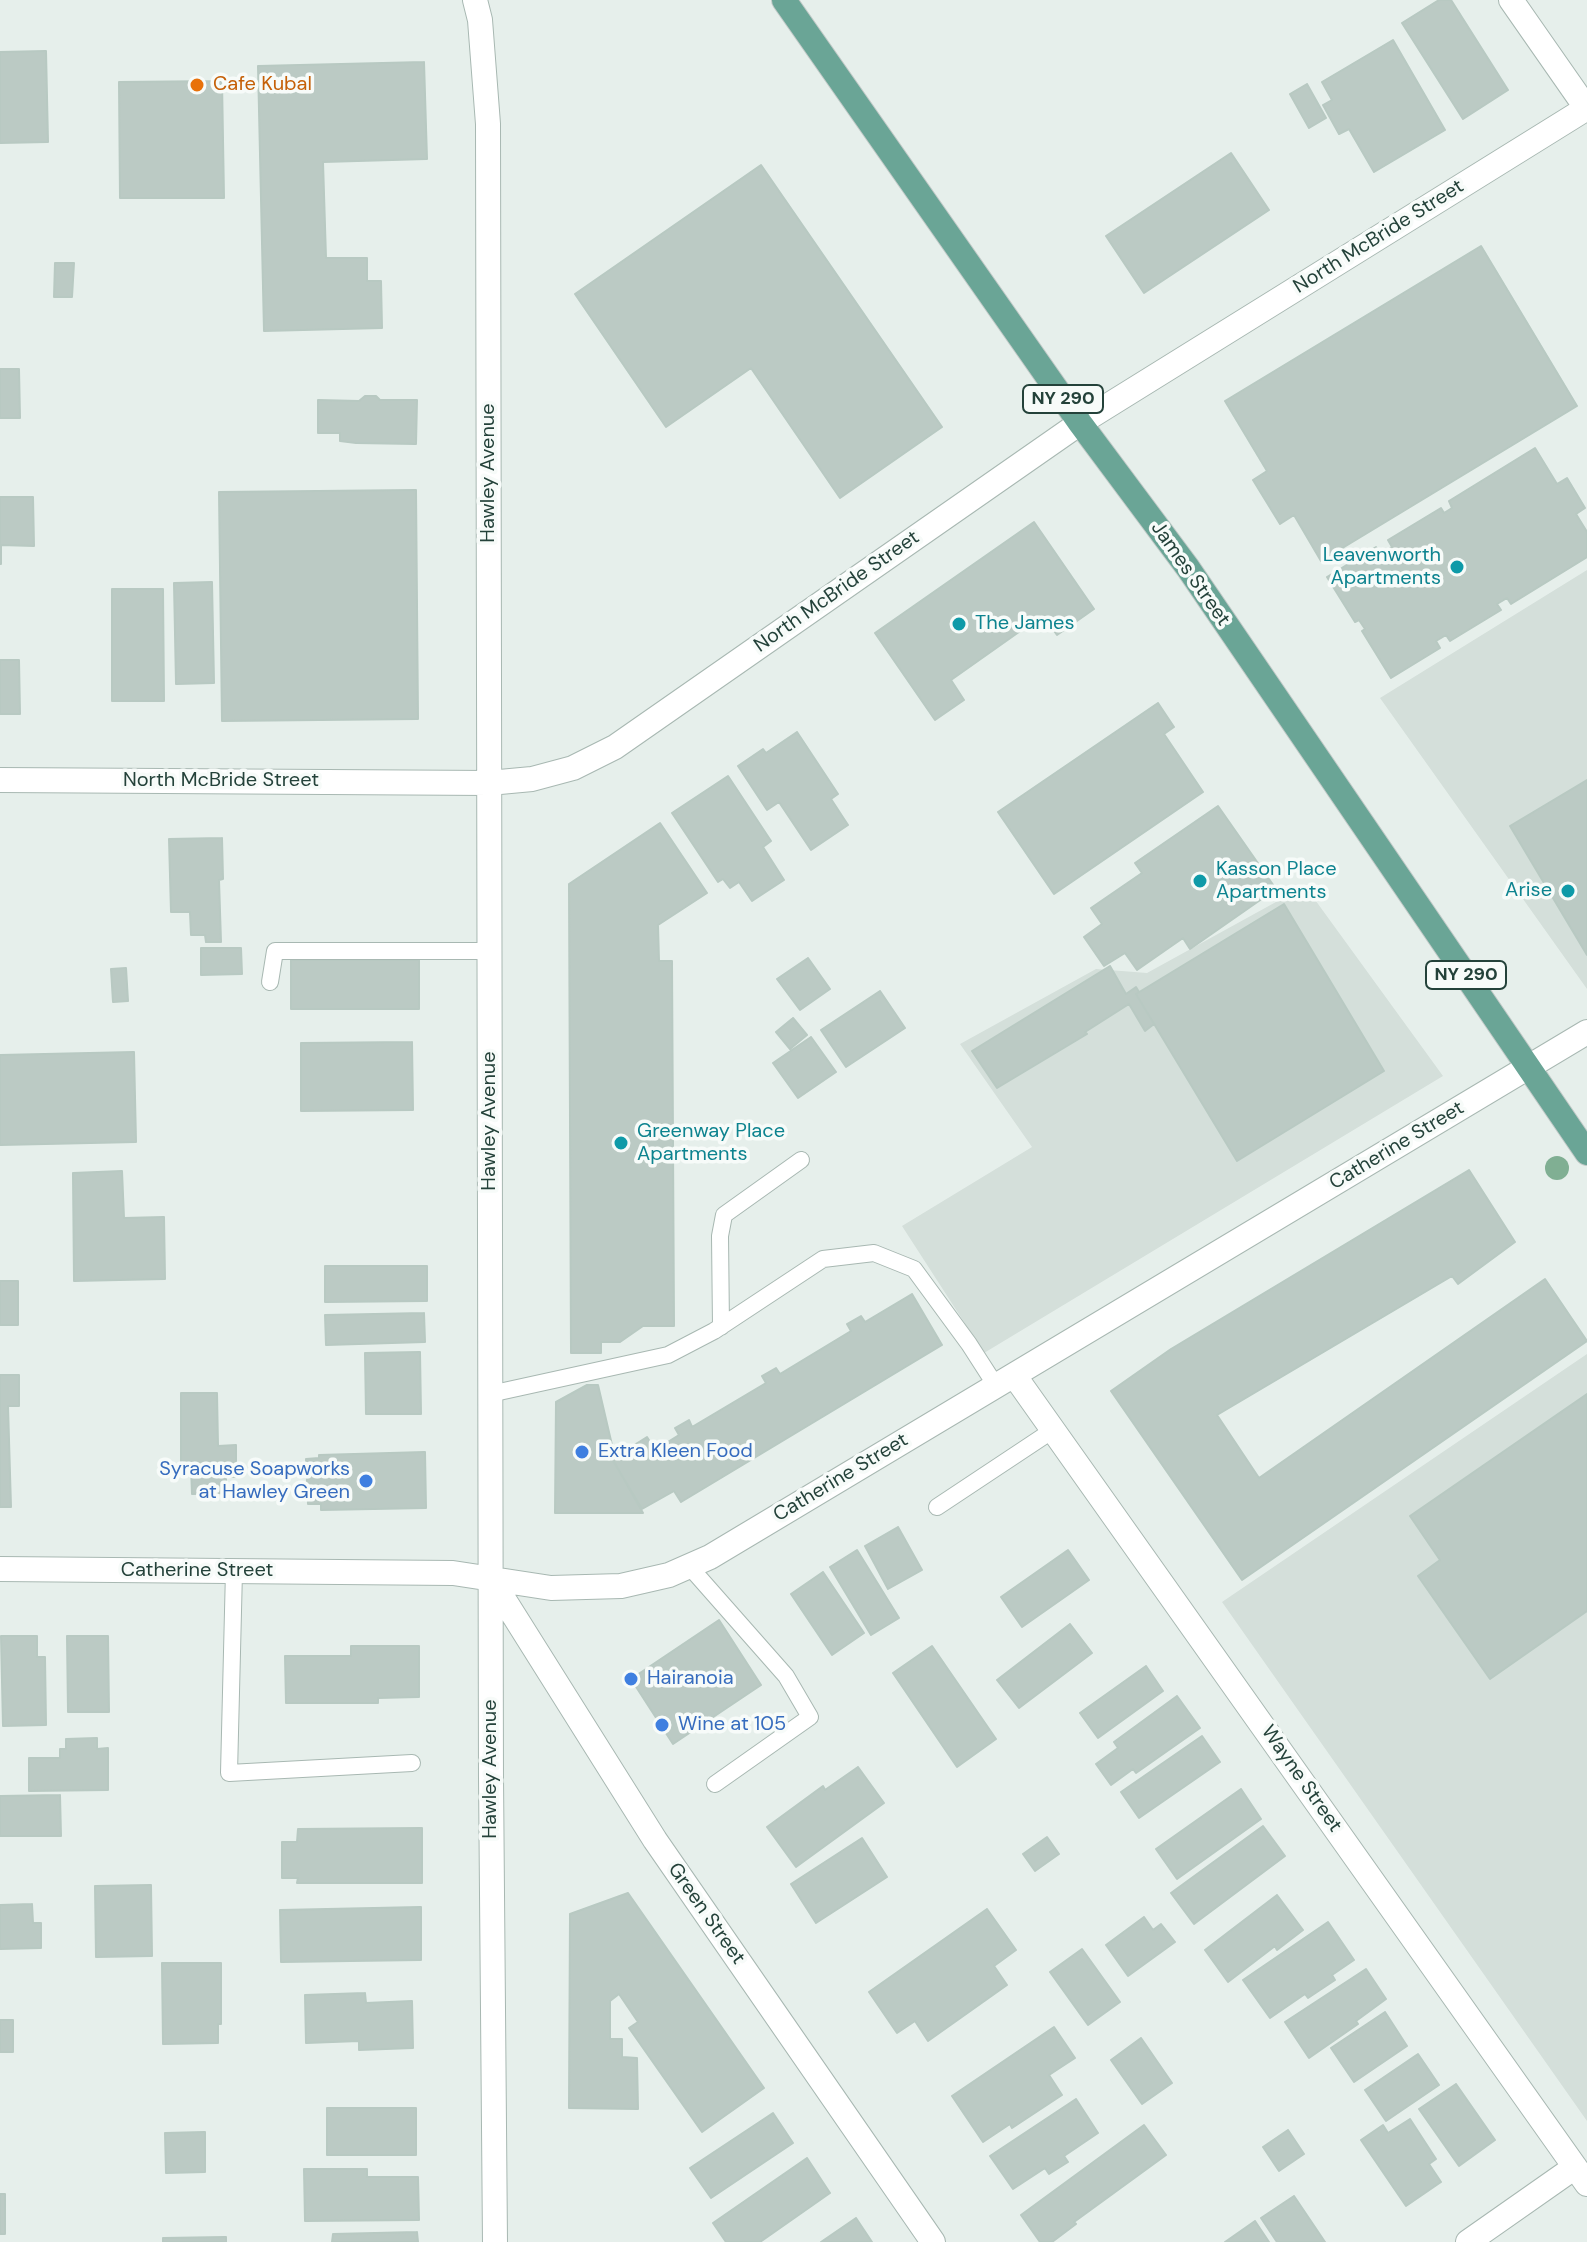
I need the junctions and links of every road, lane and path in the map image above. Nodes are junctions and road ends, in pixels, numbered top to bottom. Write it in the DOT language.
graph roads {
  1 [pos="475,0"];
  2 [pos="784,0"];
  3 [pos="1511,0"];
  4 [pos="1587,108"];
  5 [pos="1080,423"];
  6 [pos="0,780"];
  7 [pos="489,783"];
  8 [pos="489,951"];
  9 [pos="270,982"];
  10 [pos="1587,1032"];
  11 [pos="1528,1067"];
  12 [pos="1587,1153"];
  13 [pos="801,1160"];
  14 [pos="721,1327"];
  15 [pos="1005,1380"];
  16 [pos="490,1394"];
  17 [pos="1053,1430"];
  18 [pos="937,1507"];
  19 [pos="689,1566"];
  20 [pos="0,1569"];
  21 [pos="234,1571"];
  22 [pos="491,1579"];
  23 [pos="412,1763"];
  24 [pos="715,1784"];
  25 [pos="1581,2175"];
  26 [pos="495,2242"];
  27 [pos="933,2242"];
  28 [pos="1468,2242"];
  1 -- 7 [label="street, Hawley Avenue"];
  2 -- 5 [label="main road, James Street / NY 290"];
  3 -- 4 [label="street"];
  4 -- 5 [label="street, North McBride Street"];
  5 -- 7 [label="street, North McBride Street"];
  5 -- 11 [label="main road, James Street / NY 290"];
  6 -- 7 [label="street, North McBride Street"];
  7 -- 8 [label="street, Hawley Avenue"];
  8 -- 9 [label="lane"];
  8 -- 16 [label="street, Hawley Avenue"];
  10 -- 11 [label="street, Catherine Street"];
  11 -- 12 [label="main road, James Street / NY 290"];
  11 -- 15 [label="street, Catherine Street"];
  13 -- 14 [label="lane"];
  14 -- 15 [label="lane"];
  14 -- 16 [label="lane"];
  15 -- 17 [label="street, Wayne Street"];
  15 -- 19 [label="street, Catherine Street"];
  16 -- 22 [label="street, Hawley Avenue"];
  17 -- 18 [label="lane"];
  17 -- 25 [label="street, Wayne Street"];
  19 -- 22 [label="street, Catherine Street"];
  19 -- 24 [label="lane"];
  20 -- 21 [label="street, Catherine Street"];
  21 -- 22 [label="street, Catherine Street"];
  21 -- 23 [label="lane"];
  22 -- 26 [label="street, Hawley Avenue"];
  22 -- 27 [label="street, Green Street"];
  25 -- 28 [label="street"];
}
